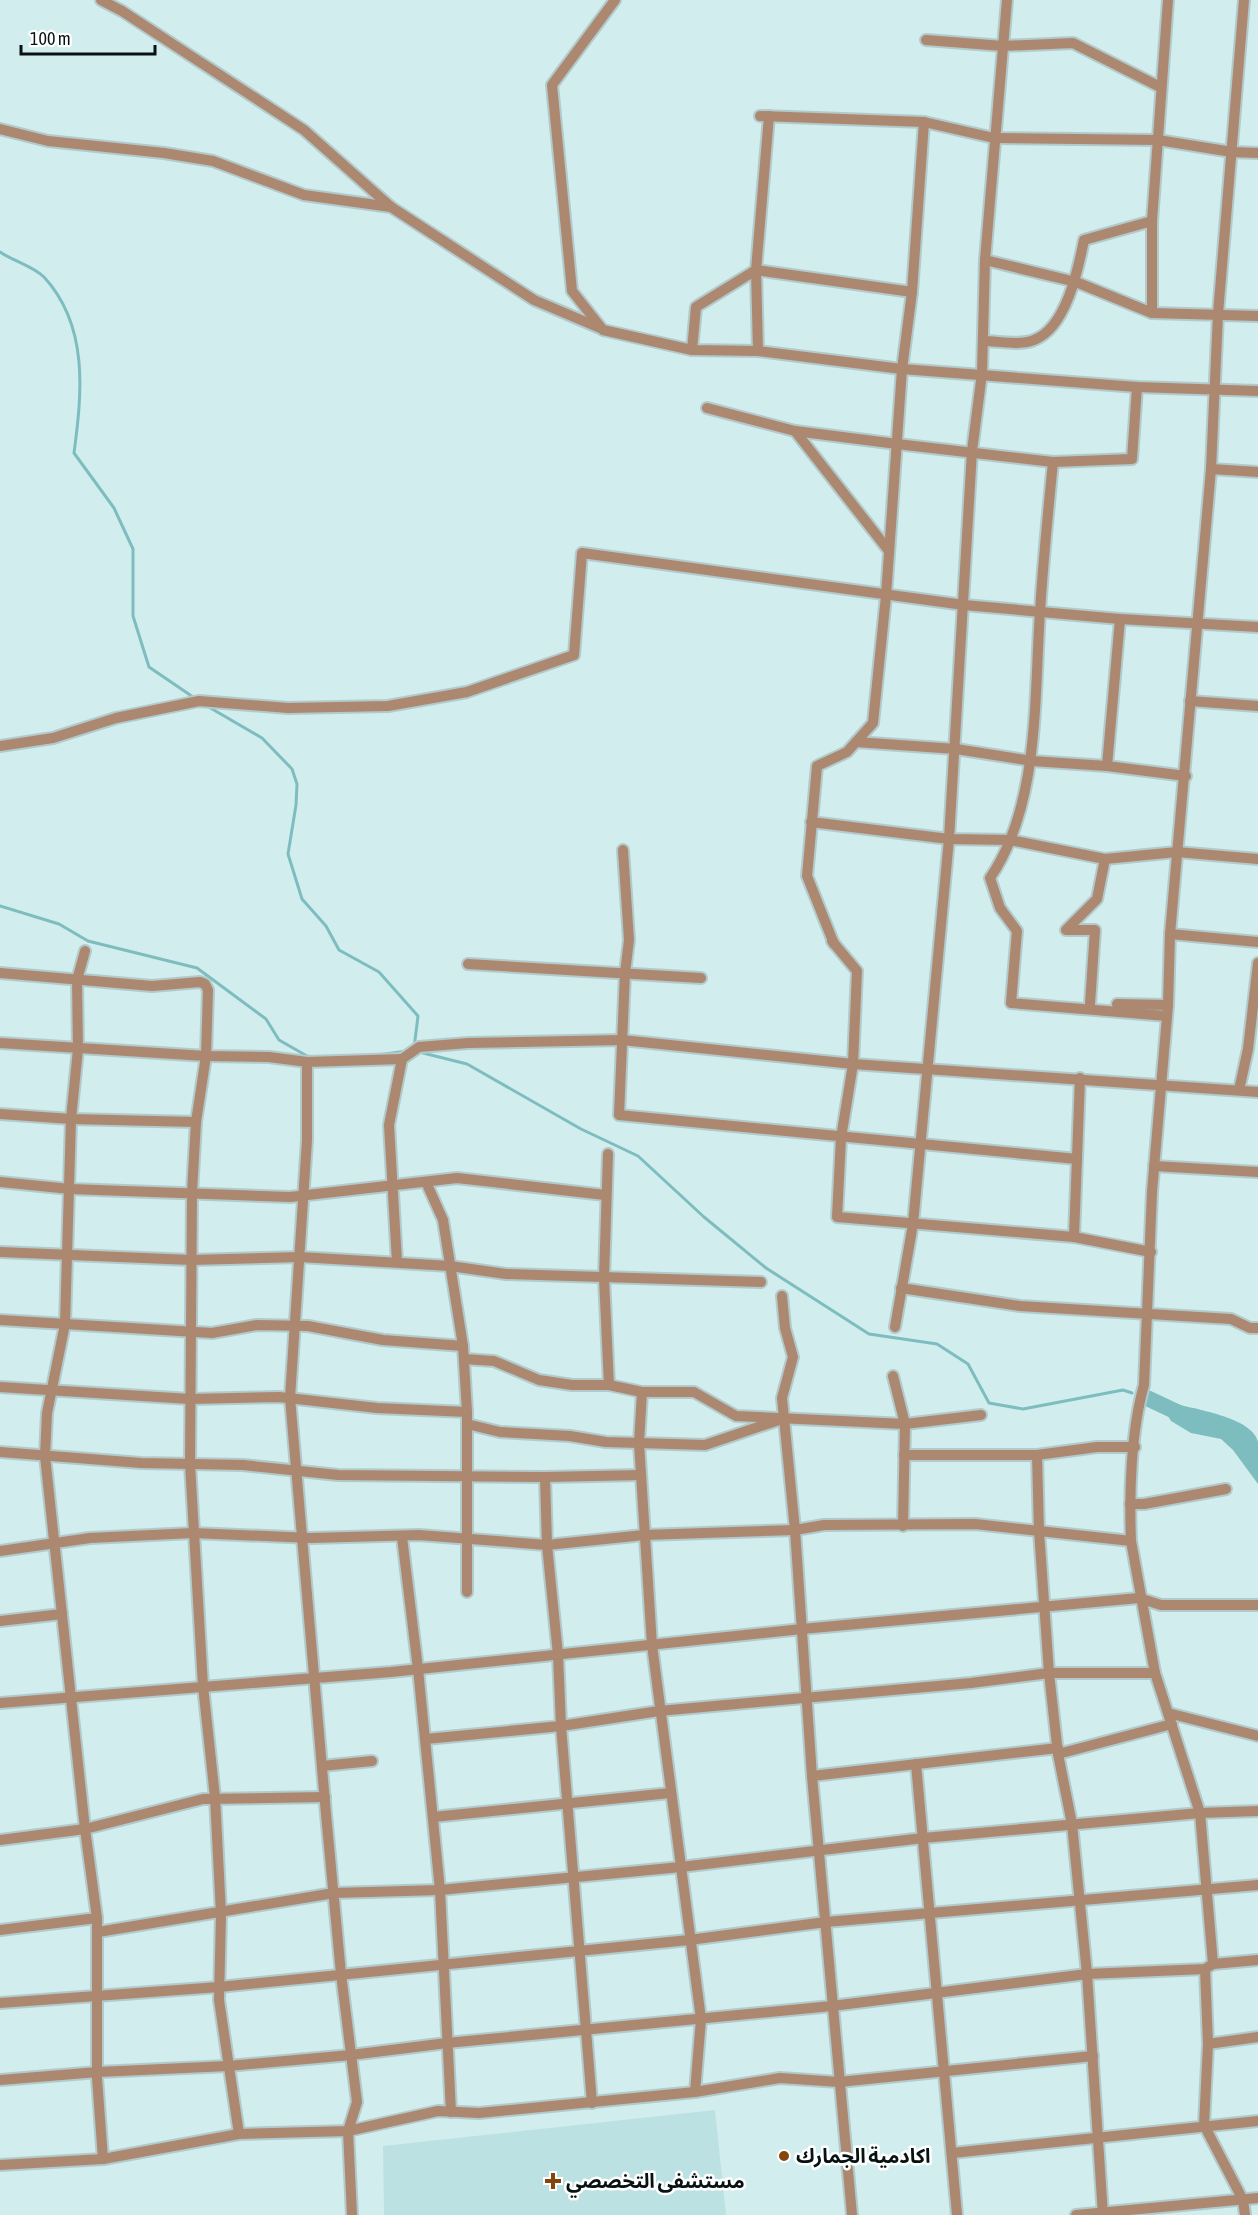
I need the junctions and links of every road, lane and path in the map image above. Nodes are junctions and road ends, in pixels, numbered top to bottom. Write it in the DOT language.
graph roads {
  1 [pos="101,0"];
  2 [pos="615,0"];
  3 [pos="1007,0"];
  4 [pos="1168,0"];
  5 [pos="1244,0"];
  6 [pos="926,40"];
  7 [pos="1003,46"];
  8 [pos="1160,87"];
  9 [pos="924,122"];
  10 [pos="0,129"];
  11 [pos="994,138"];
  12 [pos="1158,140"];
  13 [pos="1232,152"];
  14 [pos="1258,153"];
  15 [pos="391,207"];
  16 [pos="1152,221"];
  17 [pos="985,260"];
  18 [pos="756,270"];
  19 [pos="1076,282"];
  20 [pos="912,292"];
  21 [pos="1152,313"];
  22 [pos="1218,314"];
  23 [pos="1258,316"];
  24 [pos="603,330"];
  25 [pos="984,341"];
  26 [pos="692,350"];
  27 [pos="758,351"];
  28 [pos="902,369"];
  29 [pos="982,374"];
  30 [pos="1137,387"];
  31 [pos="1214,389"];
  32 [pos="1258,391"];
  33 [pos="707,408"];
  34 [pos="795,431"];
  35 [pos="897,444"];
  36 [pos="972,451"];
  37 [pos="1053,462"];
  38 [pos="1211,469"];
  39 [pos="1258,472"];
  40 [pos="889,551"];
  41 [pos="886,596"];
  42 [pos="964,605"];
  43 [pos="1040,612"];
  44 [pos="1120,619"];
  45 [pos="1199,622"];
  46 [pos="1258,627"];
  47 [pos="1190,701"];
  48 [pos="1258,706"];
  49 [pos="856,742"];
  50 [pos="0,746"];
  51 [pos="956,749"];
  52 [pos="1032,761"];
  53 [pos="1107,766"];
  54 [pos="1186,776"];
  55 [pos="812,822"];
  56 [pos="949,839"];
  57 [pos="1010,840"];
  58 [pos="623,850"];
  59 [pos="1177,852"];
  60 [pos="1105,859"];
  61 [pos="1258,859"];
  62 [pos="1170,934"];
  63 [pos="1258,942"];
  64 [pos="85,951"];
  65 [pos="1258,963"];
  66 [pos="468,964"];
  67 [pos="0,973"];
  68 [pos="625,973"];
  69 [pos="701,978"];
  70 [pos="77,980"];
  71 [pos="1011,1003"];
  72 [pos="1090,1004"];
  73 [pos="1255,1009"];
  74 [pos="1168,1011"];
  75 [pos="622,1040"];
  76 [pos="1258,1042"];
  77 [pos="0,1043"];
  78 [pos="78,1049"];
  79 [pos="1248,1049"];
  80 [pos="206,1056"];
  81 [pos="402,1059"];
  82 [pos="307,1062"];
  83 [pos="853,1064"];
  84 [pos="928,1069"];
  85 [pos="1080,1078"];
  86 [pos="1161,1084"];
  87 [pos="1239,1090"];
  88 [pos="1258,1092"];
  89 [pos="0,1114"];
  90 [pos="71,1119"];
  91 [pos="196,1122"];
  92 [pos="841,1138"];
  93 [pos="920,1142"];
  94 [pos="608,1154"];
  95 [pos="1077,1159"];
  96 [pos="1154,1166"];
  97 [pos="1258,1172"];
  98 [pos="0,1182"];
  99 [pos="426,1182"];
  100 [pos="392,1187"];
  101 [pos="70,1189"];
  102 [pos="192,1192"];
  103 [pos="605,1195"];
  104 [pos="303,1196"];
  105 [pos="913,1224"];
  106 [pos="1074,1237"];
  107 [pos="1151,1251"];
  108 [pos="0,1252"];
  109 [pos="66,1255"];
  110 [pos="300,1257"];
  111 [pos="190,1260"];
  112 [pos="397,1262"];
  113 [pos="450,1266"];
  114 [pos="604,1278"];
  115 [pos="761,1282"];
  116 [pos="901,1288"];
  117 [pos="782,1296"];
  118 [pos="1148,1316"];
  119 [pos="0,1320"];
  120 [pos="65,1324"];
  121 [pos="297,1326"];
  122 [pos="895,1327"];
  123 [pos="1258,1328"];
  124 [pos="189,1332"];
  125 [pos="463,1346"];
  126 [pos="464,1359"];
  127 [pos="893,1376"];
  128 [pos="609,1385"];
  129 [pos="0,1387"];
  130 [pos="51,1392"];
  131 [pos="642,1392"];
  132 [pos="290,1398"];
  133 [pos="190,1399"];
  134 [pos="467,1412"];
  135 [pos="981,1415"];
  136 [pos="786,1418"];
  137 [pos="467,1424"];
  138 [pos="905,1424"];
  139 [pos="639,1443"];
  140 [pos="1135,1447"];
  141 [pos="0,1452"];
  142 [pos="904,1455"];
  143 [pos="1037,1455"];
  144 [pos="45,1456"];
  145 [pos="190,1464"];
  146 [pos="296,1471"];
  147 [pos="640,1475"];
  148 [pos="467,1477"];
  149 [pos="545,1477"];
  150 [pos="1226,1489"];
  151 [pos="1130,1504"];
  152 [pos="903,1526"];
  153 [pos="795,1530"];
  154 [pos="1039,1531"];
  155 [pos="193,1533"];
  156 [pos="644,1534"];
  157 [pos="402,1537"];
  158 [pos="303,1538"];
  159 [pos="467,1539"];
  160 [pos="1131,1541"];
  161 [pos="55,1542"];
  162 [pos="547,1545"];
  163 [pos="0,1551"];
  164 [pos="466,1592"];
  165 [pos="1139,1598"];
  166 [pos="1258,1605"];
  167 [pos="1046,1606"];
  168 [pos="62,1614"];
  169 [pos="0,1621"];
  170 [pos="802,1629"];
  171 [pos="652,1645"];
  172 [pos="558,1655"];
  173 [pos="418,1669"];
  174 [pos="1050,1673"];
  175 [pos="1155,1673"];
  176 [pos="314,1677"];
  177 [pos="203,1686"];
  178 [pos="807,1697"];
  179 [pos="71,1698"];
  180 [pos="0,1703"];
  181 [pos="659,1711"];
  182 [pos="1168,1713"];
  183 [pos="1172,1724"];
  184 [pos="561,1726"];
  185 [pos="1258,1736"];
  186 [pos="426,1739"];
  187 [pos="1058,1751"];
  188 [pos="372,1761"];
  189 [pos="916,1764"];
  190 [pos="322,1766"];
  191 [pos="812,1776"];
  192 [pos="670,1793"];
  193 [pos="215,1797"];
  194 [pos="325,1797"];
  195 [pos="567,1805"];
  196 [pos="1258,1811"];
  197 [pos="1200,1813"];
  198 [pos="433,1817"];
  199 [pos="1072,1824"];
  200 [pos="85,1829"];
  201 [pos="923,1838"];
  202 [pos="0,1840"];
  203 [pos="819,1852"];
  204 [pos="681,1867"];
  205 [pos="573,1877"];
  206 [pos="1258,1885"];
  207 [pos="440,1890"];
  208 [pos="1207,1891"];
  209 [pos="334,1893"];
  210 [pos="1079,1900"];
  211 [pos="220,1914"];
  212 [pos="931,1914"];
  213 [pos="97,1918"];
  214 [pos="826,1922"];
  215 [pos="0,1930"];
  216 [pos="98,1932"];
  217 [pos="689,1940"];
  218 [pos="579,1950"];
  219 [pos="1258,1960"];
  220 [pos="443,1964"];
  221 [pos="1209,1966"];
  222 [pos="341,1974"];
  223 [pos="1087,1974"];
  224 [pos="219,1987"];
  225 [pos="938,1994"];
  226 [pos="98,1996"];
  227 [pos="0,2003"];
  228 [pos="832,2006"];
  229 [pos="701,2019"];
  230 [pos="585,2031"];
  231 [pos="1258,2037"];
  232 [pos="447,2043"];
  233 [pos="1208,2044"];
  234 [pos="351,2055"];
  235 [pos="1093,2056"];
  236 [pos="228,2066"];
  237 [pos="946,2069"];
  238 [pos="98,2072"];
  239 [pos="0,2080"];
  240 [pos="839,2082"];
  241 [pos="695,2092"];
  242 [pos="592,2103"];
  243 [pos="451,2112"];
  244 [pos="1258,2121"];
  245 [pos="1204,2125"];
  246 [pos="348,2131"];
  247 [pos="239,2134"];
  248 [pos="1098,2137"];
  249 [pos="952,2153"];
  250 [pos="103,2159"];
  251 [pos="0,2165"];
  252 [pos="1258,2198"];
  253 [pos="1243,2200"];
  254 [pos="1102,2214"];
  255 [pos="352,2215"];
  256 [pos="852,2215"];
  257 [pos="957,2215"];
  258 [pos="1077,2215"];
  259 [pos="1245,2215"];
  1 -- 15 [label="street"];
  2 -- 24 [label="street"];
  3 -- 7 [label="street"];
  4 -- 8 [label="street"];
  5 -- 13 [label="street"];
  6 -- 7 [label="street"];
  7 -- 8 [label="street"];
  7 -- 11 [label="street"];
  8 -- 12 [label="street"];
  9 -- 11 [label="street"];
  9 -- 18 [label="street"];
  9 -- 20 [label="street"];
  10 -- 15 [label="street"];
  11 -- 12 [label="street"];
  11 -- 17 [label="street"];
  12 -- 13 [label="street"];
  12 -- 16 [label="street"];
  13 -- 14 [label="street"];
  13 -- 22 [label="street"];
  15 -- 24 [label="street"];
  16 -- 19 [label="street"];
  16 -- 21 [label="street"];
  17 -- 19 [label="street"];
  17 -- 25 [label="street"];
  18 -- 20 [label="street"];
  18 -- 26 [label="street"];
  18 -- 27 [label="street"];
  19 -- 21 [label="street"];
  19 -- 25 [label="street"];
  20 -- 28 [label="street"];
  21 -- 22 [label="street"];
  22 -- 23 [label="street"];
  22 -- 31 [label="street"];
  24 -- 26 [label="street"];
  25 -- 29 [label="street"];
  26 -- 27 [label="street"];
  27 -- 28 [label="street"];
  28 -- 29 [label="street"];
  28 -- 35 [label="street"];
  29 -- 30 [label="street"];
  29 -- 36 [label="street"];
  30 -- 31 [label="street"];
  30 -- 37 [label="street"];
  31 -- 32 [label="street"];
  31 -- 38 [label="street"];
  33 -- 34 [label="street"];
  34 -- 35 [label="street"];
  34 -- 40 [label="street"];
  35 -- 36 [label="street"];
  35 -- 40 [label="street"];
  36 -- 37 [label="street"];
  36 -- 42 [label="street"];
  37 -- 43 [label="street"];
  38 -- 39 [label="street"];
  38 -- 45 [label="street"];
  40 -- 41 [label="street"];
  41 -- 42 [label="street"];
  41 -- 49 [label="street"];
  41 -- 50 [label="street"];
  42 -- 43 [label="street"];
  42 -- 51 [label="street"];
  43 -- 44 [label="street"];
  43 -- 52 [label="street"];
  44 -- 45 [label="street"];
  44 -- 53 [label="street"];
  45 -- 46 [label="street"];
  45 -- 47 [label="street"];
  47 -- 48 [label="street"];
  47 -- 54 [label="street"];
  49 -- 51 [label="street"];
  49 -- 55 [label="street"];
  51 -- 52 [label="street"];
  51 -- 56 [label="street"];
  52 -- 53 [label="street"];
  52 -- 57 [label="street"];
  53 -- 54 [label="street"];
  54 -- 59 [label="street"];
  55 -- 56 [label="street"];
  55 -- 83 [label="street"];
  56 -- 57 [label="street"];
  56 -- 84 [label="street"];
  57 -- 60 [label="street"];
  57 -- 71 [label="street"];
  58 -- 68 [label="street"];
  59 -- 60 [label="street"];
  59 -- 61 [label="street"];
  59 -- 62 [label="street"];
  60 -- 72 [label="street"];
  62 -- 63 [label="street"];
  62 -- 74 [label="street"];
  64 -- 70 [label="street"];
  65 -- 73 [label="street"];
  66 -- 68 [label="street"];
  67 -- 70 [label="street"];
  68 -- 69 [label="street"];
  68 -- 75 [label="street"];
  70 -- 78 [label="street"];
  70 -- 80 [label="street"];
  71 -- 72 [label="street"];
  71 -- 74 [label="street"];
  72 -- 74 [label="street"];
  73 -- 79 [label="street"];
  74 -- 86 [label="street"];
  75 -- 81 [label="street"];
  75 -- 83 [label="street"];
  75 -- 92 [label="street"];
  76 -- 79 [label="street"];
  77 -- 78 [label="street"];
  78 -- 80 [label="street"];
  78 -- 90 [label="street"];
  79 -- 87 [label="street"];
  80 -- 82 [label="street"];
  80 -- 91 [label="street"];
  81 -- 82 [label="street"];
  81 -- 100 [label="street"];
  82 -- 104 [label="street"];
  83 -- 84 [label="street"];
  83 -- 92 [label="street"];
  84 -- 85 [label="street"];
  84 -- 93 [label="street"];
  85 -- 86 [label="street"];
  85 -- 95 [label="street"];
  86 -- 87 [label="street"];
  86 -- 96 [label="street"];
  87 -- 88 [label="street"];
  89 -- 90 [label="street"];
  90 -- 91 [label="street"];
  90 -- 101 [label="street"];
  91 -- 102 [label="street"];
  92 -- 93 [label="street"];
  92 -- 105 [label="street"];
  93 -- 95 [label="street"];
  93 -- 105 [label="street"];
  94 -- 103 [label="street"];
  95 -- 106 [label="street"];
  96 -- 97 [label="street"];
  96 -- 107 [label="street"];
  98 -- 101 [label="street"];
  99 -- 100 [label="street"];
  99 -- 103 [label="street"];
  99 -- 113 [label="street"];
  100 -- 104 [label="street"];
  100 -- 112 [label="street"];
  101 -- 102 [label="street"];
  101 -- 109 [label="street"];
  102 -- 104 [label="street"];
  102 -- 111 [label="street"];
  103 -- 114 [label="street"];
  104 -- 110 [label="street"];
  105 -- 106 [label="street"];
  105 -- 116 [label="street"];
  106 -- 107 [label="street"];
  107 -- 118 [label="street"];
  108 -- 109 [label="street"];
  109 -- 111 [label="street"];
  109 -- 120 [label="street"];
  110 -- 111 [label="street"];
  110 -- 112 [label="street"];
  110 -- 121 [label="street"];
  111 -- 124 [label="street"];
  112 -- 113 [label="street"];
  113 -- 114 [label="street"];
  113 -- 125 [label="street"];
  114 -- 115 [label="street"];
  114 -- 128 [label="street"];
  116 -- 118 [label="street"];
  116 -- 122 [label="street"];
  117 -- 136 [label="street"];
  118 -- 123 [label="street"];
  118 -- 140 [label="street"];
  119 -- 120 [label="street"];
  120 -- 124 [label="street"];
  120 -- 130 [label="street"];
  121 -- 124 [label="street"];
  121 -- 125 [label="street"];
  121 -- 132 [label="street"];
  124 -- 133 [label="street"];
  125 -- 126 [label="street"];
  126 -- 128 [label="street"];
  126 -- 134 [label="street"];
  127 -- 138 [label="street"];
  128 -- 131 [label="street"];
  129 -- 130 [label="street"];
  130 -- 133 [label="street"];
  130 -- 144 [label="street"];
  131 -- 136 [label="street"];
  131 -- 139 [label="street"];
  132 -- 133 [label="street"];
  132 -- 134 [label="street"];
  132 -- 146 [label="street"];
  133 -- 145 [label="street"];
  134 -- 137 [label="street"];
  135 -- 138 [label="street"];
  136 -- 138 [label="street"];
  136 -- 139 [label="street"];
  136 -- 153 [label="street"];
  137 -- 139 [label="street"];
  137 -- 148 [label="street"];
  138 -- 142 [label="street"];
  139 -- 147 [label="street"];
  140 -- 143 [label="street"];
  140 -- 151 [label="street"];
  141 -- 144 [label="street"];
  142 -- 143 [label="street"];
  142 -- 152 [label="street"];
  143 -- 154 [label="street"];
  144 -- 145 [label="street"];
  144 -- 161 [label="street"];
  145 -- 146 [label="street"];
  145 -- 155 [label="street"];
  146 -- 148 [label="street"];
  146 -- 158 [label="street"];
  147 -- 149 [label="street"];
  147 -- 156 [label="street"];
  148 -- 149 [label="street"];
  148 -- 159 [label="street"];
  149 -- 162 [label="street"];
  150 -- 151 [label="street"];
  151 -- 160 [label="street"];
  152 -- 153 [label="street"];
  152 -- 154 [label="street"];
  153 -- 156 [label="street"];
  153 -- 170 [label="street"];
  154 -- 160 [label="street"];
  154 -- 167 [label="street"];
  155 -- 158 [label="street"];
  155 -- 161 [label="street"];
  155 -- 177 [label="street"];
  156 -- 162 [label="street"];
  156 -- 171 [label="street"];
  157 -- 158 [label="street"];
  157 -- 159 [label="street"];
  157 -- 173 [label="street"];
  158 -- 176 [label="street"];
  159 -- 162 [label="street"];
  159 -- 164 [label="street"];
  160 -- 165 [label="street"];
  161 -- 163 [label="street"];
  161 -- 168 [label="street"];
  162 -- 172 [label="street"];
  165 -- 166 [label="street"];
  165 -- 167 [label="street"];
  165 -- 175 [label="street"];
  167 -- 170 [label="street"];
  167 -- 174 [label="street"];
  168 -- 169 [label="street"];
  168 -- 179 [label="street"];
  170 -- 171 [label="street"];
  170 -- 178 [label="street"];
  171 -- 172 [label="street"];
  171 -- 181 [label="street"];
  172 -- 173 [label="street"];
  172 -- 184 [label="street"];
  173 -- 176 [label="street"];
  173 -- 186 [label="street"];
  174 -- 175 [label="street"];
  174 -- 178 [label="street"];
  174 -- 187 [label="street"];
  175 -- 182 [label="street"];
  176 -- 177 [label="street"];
  176 -- 190 [label="street"];
  177 -- 179 [label="street"];
  177 -- 193 [label="street"];
  178 -- 181 [label="street"];
  178 -- 191 [label="street"];
  179 -- 180 [label="street"];
  179 -- 200 [label="street"];
  181 -- 184 [label="street"];
  181 -- 192 [label="street"];
  182 -- 183 [label="street"];
  182 -- 185 [label="street"];
  183 -- 187 [label="street"];
  183 -- 197 [label="street"];
  184 -- 186 [label="street"];
  184 -- 195 [label="street"];
  186 -- 198 [label="street"];
  187 -- 189 [label="street"];
  187 -- 199 [label="street"];
  188 -- 190 [label="street"];
  189 -- 191 [label="street"];
  189 -- 201 [label="street"];
  190 -- 194 [label="street"];
  191 -- 203 [label="street"];
  192 -- 195 [label="street"];
  192 -- 204 [label="street"];
  193 -- 194 [label="street"];
  193 -- 200 [label="street"];
  193 -- 211 [label="street"];
  194 -- 209 [label="street"];
  195 -- 198 [label="street"];
  195 -- 205 [label="street"];
  196 -- 197 [label="street"];
  197 -- 199 [label="street"];
  197 -- 208 [label="street"];
  198 -- 207 [label="street"];
  199 -- 201 [label="street"];
  199 -- 210 [label="street"];
  200 -- 202 [label="street"];
  200 -- 213 [label="street"];
  201 -- 203 [label="street"];
  201 -- 212 [label="street"];
  203 -- 204 [label="street"];
  203 -- 214 [label="street"];
  204 -- 205 [label="street"];
  204 -- 217 [label="street"];
  205 -- 207 [label="street"];
  205 -- 218 [label="street"];
  206 -- 208 [label="street"];
  207 -- 209 [label="street"];
  207 -- 220 [label="street"];
  208 -- 210 [label="street"];
  208 -- 221 [label="street"];
  209 -- 211 [label="street"];
  209 -- 222 [label="street"];
  210 -- 212 [label="street"];
  210 -- 223 [label="street"];
  211 -- 216 [label="street"];
  211 -- 224 [label="street"];
  212 -- 214 [label="street"];
  212 -- 225 [label="street"];
  213 -- 215 [label="street"];
  213 -- 216 [label="street"];
  214 -- 217 [label="street"];
  214 -- 228 [label="street"];
  216 -- 226 [label="street"];
  217 -- 218 [label="street"];
  217 -- 229 [label="street"];
  218 -- 220 [label="street"];
  218 -- 230 [label="street"];
  219 -- 221 [label="street"];
  220 -- 222 [label="street"];
  220 -- 232 [label="street"];
  221 -- 223 [label="street"];
  221 -- 233 [label="street"];
  222 -- 224 [label="street"];
  222 -- 234 [label="street"];
  223 -- 225 [label="street"];
  223 -- 235 [label="street"];
  224 -- 226 [label="street"];
  224 -- 236 [label="street"];
  225 -- 228 [label="street"];
  225 -- 237 [label="street"];
  226 -- 227 [label="street"];
  226 -- 238 [label="street"];
  228 -- 229 [label="street"];
  228 -- 240 [label="street"];
  229 -- 230 [label="street"];
  229 -- 241 [label="street"];
  230 -- 232 [label="street"];
  230 -- 242 [label="street"];
  231 -- 233 [label="street"];
  232 -- 234 [label="street"];
  232 -- 243 [label="street"];
  233 -- 245 [label="street"];
  234 -- 236 [label="street"];
  234 -- 246 [label="street"];
  235 -- 237 [label="street"];
  235 -- 248 [label="street"];
  236 -- 238 [label="street"];
  236 -- 247 [label="street"];
  237 -- 240 [label="street"];
  237 -- 249 [label="street"];
  238 -- 239 [label="street"];
  238 -- 250 [label="street"];
  240 -- 241 [label="street"];
  240 -- 256 [label="street"];
  241 -- 242 [label="street"];
  242 -- 243 [label="street"];
  243 -- 246 [label="street"];
  244 -- 245 [label="street"];
  245 -- 248 [label="street"];
  245 -- 253 [label="street"];
  246 -- 247 [label="street"];
  246 -- 255 [label="street"];
  247 -- 250 [label="street"];
  248 -- 249 [label="street"];
  248 -- 254 [label="street"];
  249 -- 257 [label="street"];
  250 -- 251 [label="street"];
  252 -- 253 [label="street"];
  253 -- 254 [label="street"];
  253 -- 259 [label="street"];
  254 -- 258 [label="street"];
}
